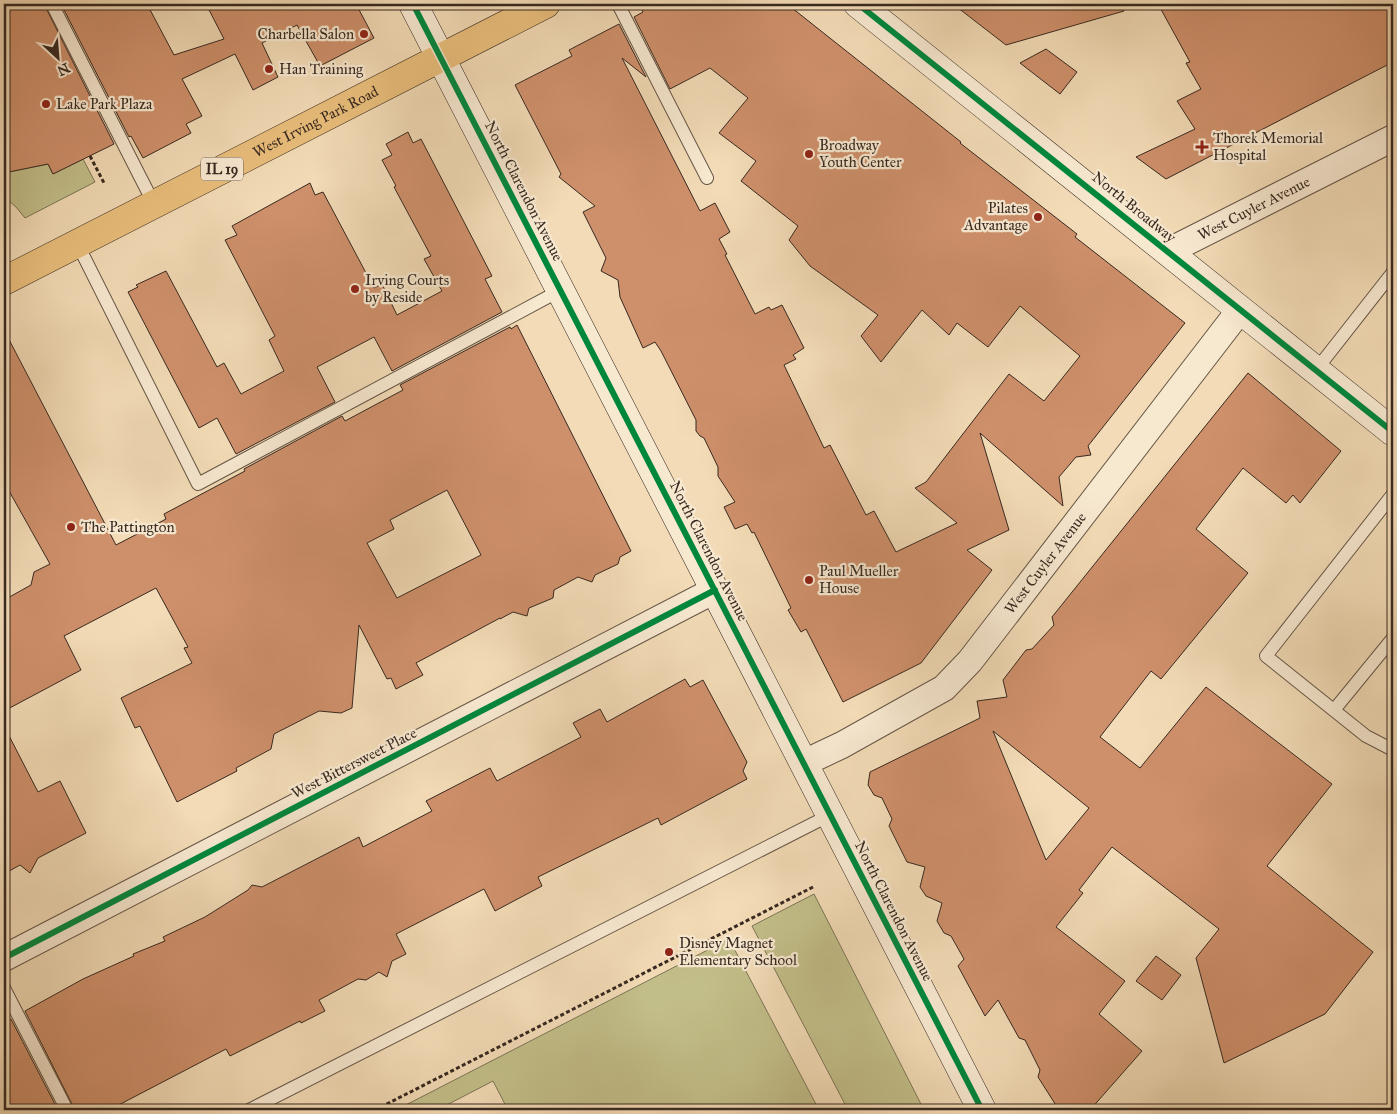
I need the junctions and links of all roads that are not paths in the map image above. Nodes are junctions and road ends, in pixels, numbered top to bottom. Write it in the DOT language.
graph roads {
  1 [pos="52,4"];
  2 [pos="413,4"];
  3 [pos="546,4"];
  4 [pos="618,4"];
  5 [pos="858,4"];
  6 [pos="441,57"];
  7 [pos="1393,138"];
  8 [pos="707,178"];
  9 [pos="154,204"];
  10 [pos="77,244"];
  11 [pos="1169,251"];
  12 [pos="1393,272"];
  13 [pos="4,281"];
  14 [pos="561,290"];
  15 [pos="1240,310"];
  16 [pos="1316,370"];
  17 [pos="1393,432"];
  18 [pos="1393,494"];
  19 [pos="715,590"];
  20 [pos="1393,638"];
  21 [pos="1334,710"];
  22 [pos="1393,750"];
  23 [pos="804,763"];
  24 [pos="830,815"];
  25 [pos="4,958"];
  26 [pos="4,988"];
  27 [pos="67,1110"];
  28 [pos="249,1110"];
  29 [pos="982,1110"];
  1 -- 9 [label="lane"];
  2 -- 6 [label="street, North Clarendon Avenue"];
  3 -- 6 [label="main road, West Irving Park Road / IL 19"];
  4 -- 8 [label="lane"];
  5 -- 11 [label="street, North Broadway"];
  6 -- 9 [label="main road, West Irving Park Road / IL 19"];
  6 -- 14 [label="street, North Clarendon Avenue"];
  7 -- 11 [label="street, West Cuyler Avenue"];
  9 -- 10 [label="main road, West Irving Park Road / IL 19"];
  10 -- 13 [label="main road, West Irving Park Road / IL 19"];
  10 -- 14 [label="lane"];
  11 -- 15 [label="street, North Broadway"];
  12 -- 16 [label="lane"];
  14 -- 19 [label="street, North Clarendon Avenue"];
  15 -- 16 [label="street, North Broadway"];
  15 -- 23 [label="street, West Cuyler Avenue"];
  16 -- 17 [label="street, North Broadway"];
  18 -- 21 [label="lane"];
  19 -- 23 [label="street, North Clarendon Avenue"];
  19 -- 25 [label="street, West Bittersweet Place"];
  20 -- 21 [label="lane"];
  21 -- 22 [label="lane"];
  23 -- 24 [label="street, North Clarendon Avenue"];
  24 -- 28 [label="lane"];
  24 -- 29 [label="street, North Clarendon Avenue"];
  26 -- 27 [label="lane"];
}
